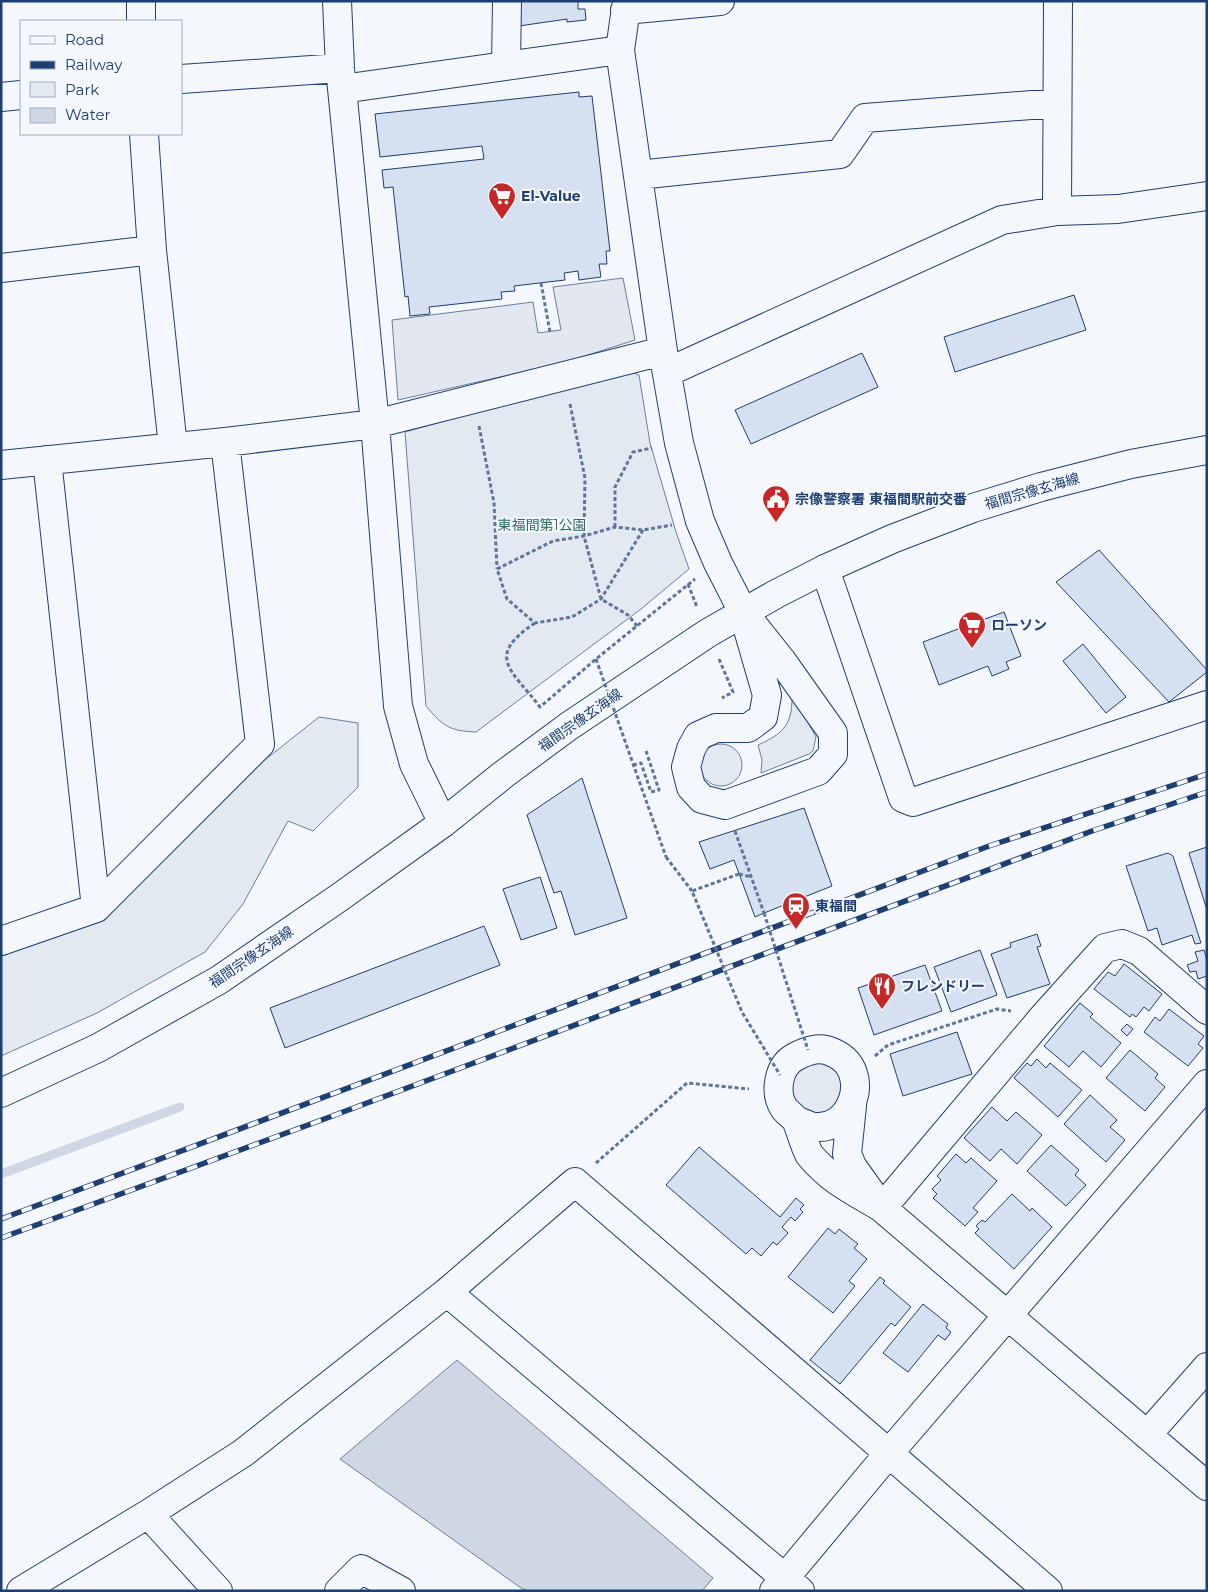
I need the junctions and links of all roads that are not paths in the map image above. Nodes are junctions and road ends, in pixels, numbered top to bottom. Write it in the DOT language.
graph roads {
  1 [pos="141,1"];
  2 [pos="337,1"];
  3 [pos="507,1"];
  4 [pos="720,1"];
  5 [pos="1058,1"];
  6 [pos="626,5"];
  7 [pos="141,20"];
  8 [pos="620,50"];
  9 [pos="506,65"];
  10 [pos="341,78"];
  11 [pos="182,79"];
  12 [pos="20,95"];
  13 [pos="1,97"];
  14 [pos="1057,103"];
  15 [pos="144,135"];
  16 [pos="638,175"];
  17 [pos="1207,196"];
  18 [pos="1057,210"];
  19 [pos="152,250"];
  20 [pos="1,268"];
  21 [pos="666,361"];
  22 [pos="375,424"];
  23 [pos="225,442"];
  24 [pos="173,447"];
  25 [pos="1207,450"];
  26 [pos="47,460"];
  27 [pos="1,465"];
  28 [pos="825,569"];
  29 [pos="743,612"];
  30 [pos="1207,705"];
  31 [pos="443,823"];
  32 [pos="96,908"];
  33 [pos="1,941"];
  34 [pos="1207,1010"];
  35 [pos="1207,1084"];
  36 [pos="1,1092"];
  37 [pos="852,1106"];
  38 [pos="796,1120"];
  39 [pos="882,1208"];
  40 [pos="448,1292"];
  41 [pos="1008,1314"];
  42 [pos="1207,1367"];
  43 [pos="1147,1435"];
  44 [pos="888,1454"];
  45 [pos="1207,1486"];
  46 [pos="148,1514"];
  47 [pos="786,1586"];
  48 [pos="21,1591"];
  49 [pos="218,1591"];
  50 [pos="339,1591"];
  51 [pos="401,1591"];
  52 [pos="1048,1591"];
  1 -- 7 [label="street"];
  2 -- 10 [label="street"];
  3 -- 9 [label="street"];
  4 -- 6 [label="street"];
  5 -- 14 [label="street"];
  6 -- 8 [label="street"];
  8 -- 9 [label="street"];
  8 -- 16 [label="street"];
  9 -- 10 [label="street"];
  10 -- 11 [label="street"];
  10 -- 22 [label="street"];
  12 -- 13 [label="street"];
  14 -- 16 [label="street"];
  14 -- 18 [label="street"];
  15 -- 19 [label="street"];
  16 -- 21 [label="street"];
  17 -- 18 [label="street"];
  18 -- 21 [label="street"];
  19 -- 20 [label="street"];
  19 -- 24 [label="street"];
  21 -- 22 [label="street"];
  21 -- 29 [label="street"];
  22 -- 23 [label="street"];
  22 -- 31 [label="street"];
  23 -- 24 [label="street"];
  23 -- 32 [label="street"];
  24 -- 26 [label="street"];
  25 -- 28 [label="street, 福間宗像玄海線"];
  26 -- 27 [label="street"];
  26 -- 32 [label="street"];
  28 -- 29 [label="street, 福間宗像玄海線"];
  28 -- 30 [label="street"];
  29 -- 29 [label="street"];
  29 -- 31 [label="street, 福間宗像玄海線"];
  31 -- 36 [label="street, 福間宗像玄海線"];
  32 -- 33 [label="street"];
  34 -- 39 [label="street"];
  35 -- 41 [label="street"];
  37 -- 38 [label="street"];
  37 -- 38 [label="street"];
  37 -- 39 [label="street"];
  38 -- 39 [label="street"];
  39 -- 41 [label="street"];
  40 -- 44 [label="street"];
  40 -- 46 [label="street"];
  40 -- 47 [label="street"];
  41 -- 43 [label="street"];
  41 -- 44 [label="street"];
  42 -- 43 [label="street"];
  43 -- 45 [label="street"];
  44 -- 47 [label="street"];
  44 -- 52 [label="street"];
  46 -- 48 [label="street"];
  46 -- 49 [label="street"];
  50 -- 51 [label="street"];
}
